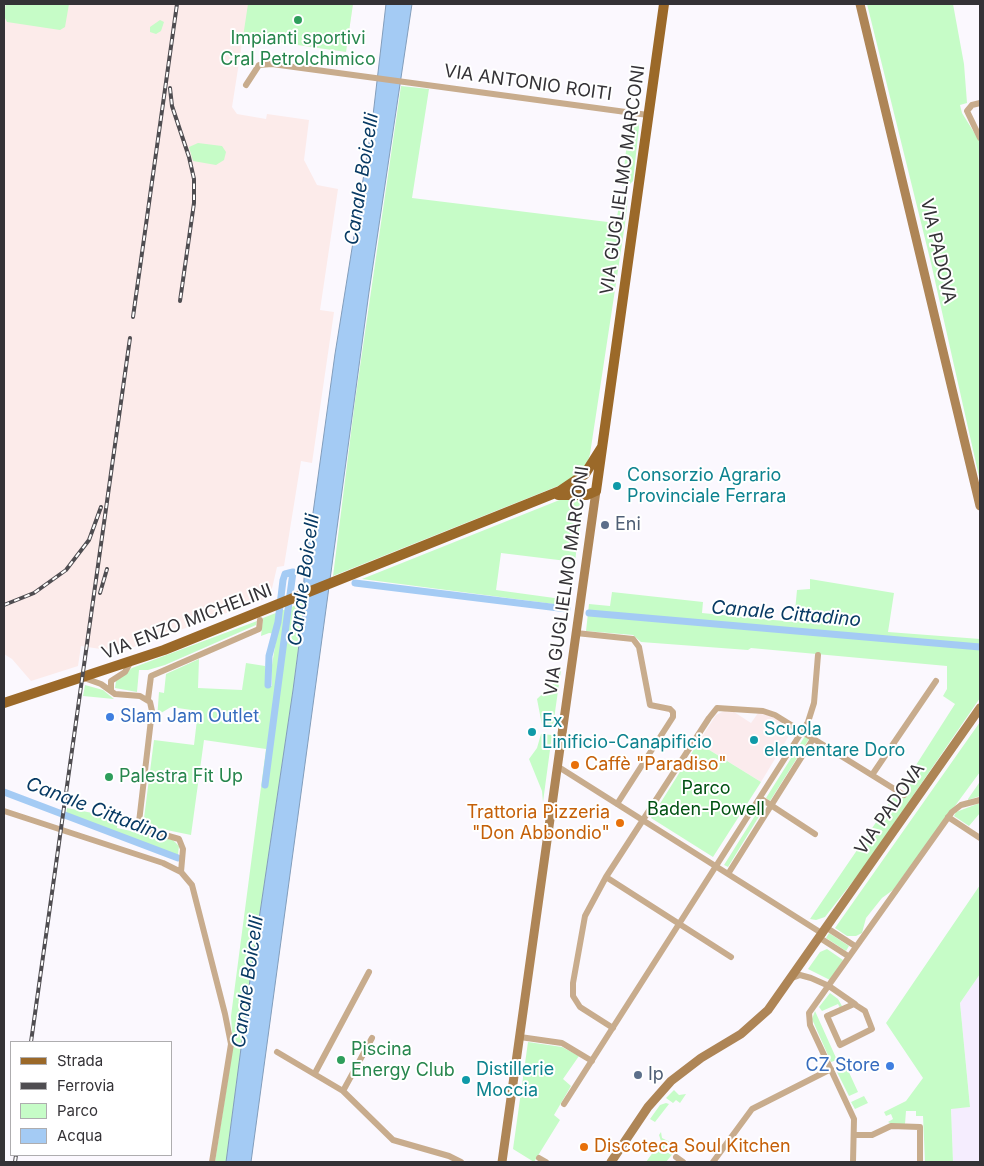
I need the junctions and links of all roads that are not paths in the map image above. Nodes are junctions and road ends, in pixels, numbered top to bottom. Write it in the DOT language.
graph roads {
  1 [pos="664,4"];
  2 [pos="860,4"];
  3 [pos="246,84"];
  4 [pos="980,103"];
  5 [pos="648,115"];
  6 [pos="980,138"];
  7 [pos="602,447"];
  8 [pos="570,486"];
  9 [pos="596,491"];
  10 [pos="581,495"];
  11 [pos="546,497"];
  12 [pos="980,506"];
  13 [pos="592,520"];
  14 [pos="260,620"];
  15 [pos="576,633"];
  16 [pos="818,655"];
  17 [pos="130,663"];
  18 [pos="84,678"];
  19 [pos="936,681"];
  20 [pos="110,690"];
  21 [pos="148,699"];
  22 [pos="4,703"];
  23 [pos="980,708"];
  24 [pos="802,732"];
  25 [pos="813,739"];
  26 [pos="557,766"];
  27 [pos="872,775"];
  28 [pos="904,795"];
  29 [pos="760,798"];
  30 [pos="980,800"];
  31 [pos="617,804"];
  32 [pos="771,805"];
  33 [pos="4,811"];
  34 [pos="950,814"];
  35 [pos="643,820"];
  36 [pos="815,834"];
  37 [pos="980,838"];
  38 [pos="717,867"];
  39 [pos="181,872"];
  40 [pos="728,874"];
  41 [pos="606,877"];
  42 [pos="680,924"];
  43 [pos="823,933"];
  44 [pos="855,946"];
  45 [pos="848,956"];
  46 [pos="731,957"];
  47 [pos="369,972"];
  48 [pos="791,978"];
  49 [pos="828,986"];
  50 [pos="855,1004"];
  51 [pos="613,1028"];
  52 [pos="520,1037"];
  53 [pos="372,1038"];
  54 [pos="277,1052"];
  55 [pos="592,1061"];
  56 [pos="831,1069"];
  57 [pos="315,1073"];
  58 [pos="343,1091"];
  59 [pos="564,1104"];
  60 [pos="855,1135"];
  61 [pos="676,1156"];
  62 [pos="539,1158"];
  63 [pos="212,1162"];
  64 [pos="461,1162"];
  65 [pos="502,1162"];
  66 [pos="546,1162"];
  67 [pos="611,1162"];
  68 [pos="683,1162"];
  69 [pos="713,1162"];
  70 [pos="853,1162"];
  71 [pos="920,1162"];
  1 -- 5 [label="main road, VIA GUGLIELMO MARCONI"];
  2 -- 12 [label="main road, VIA PADOVA"];
  3 -- 5 [label="street, VIA ANTONIO ROITI"];
  4 -- 6 [label="street"];
  5 -- 7 [label="main road, VIA GUGLIELMO MARCONI"];
  7 -- 8 [label="main road, VIA ENZO MICHELINI"];
  7 -- 9 [label="main road, VIA GUGLIELMO MARCONI"];
  8 -- 9 [label="main road"];
  8 -- 11 [label="main road, VIA ENZO MICHELINI"];
  9 -- 10 [label="main road, VIA ENZO MICHELINI"];
  9 -- 13 [label="main road, VIA GUGLIELMO MARCONI"];
  10 -- 11 [label="main road, VIA ENZO MICHELINI"];
  10 -- 13 [label="main road"];
  11 -- 17 [label="main road, VIA ENZO MICHELINI"];
  13 -- 15 [label="main road, VIA GUGLIELMO MARCONI"];
  14 -- 21 [label="street"];
  15 -- 26 [label="main road, VIA GUGLIELMO MARCONI"];
  15 -- 31 [label="street"];
  16 -- 24 [label="street"];
  17 -- 18 [label="main road, VIA ENZO MICHELINI"];
  17 -- 20 [label="street"];
  18 -- 20 [label="street"];
  18 -- 22 [label="main road, VIA ENZO MICHELINI"];
  19 -- 27 [label="street"];
  20 -- 21 [label="street"];
  21 -- 39 [label="street"];
  23 -- 43 [label="main road, VIA PADOVA"];
  24 -- 25 [label="street"];
  24 -- 29 [label="street"];
  24 -- 35 [label="street"];
  25 -- 27 [label="street"];
  25 -- 32 [label="street"];
  26 -- 31 [label="street"];
  26 -- 52 [label="main road, VIA GUGLIELMO MARCONI"];
  27 -- 28 [label="street"];
  29 -- 32 [label="street"];
  29 -- 38 [label="street"];
  30 -- 34 [label="street"];
  31 -- 35 [label="street"];
  32 -- 36 [label="street"];
  32 -- 40 [label="street"];
  33 -- 39 [label="street"];
  34 -- 37 [label="street"];
  34 -- 44 [label="street"];
  35 -- 38 [label="street"];
  35 -- 41 [label="street"];
  38 -- 40 [label="street"];
  38 -- 42 [label="street"];
  39 -- 63 [label="street"];
  40 -- 43 [label="street"];
  41 -- 42 [label="street"];
  41 -- 51 [label="street"];
  42 -- 46 [label="street"];
  42 -- 51 [label="street"];
  43 -- 44 [label="street"];
  43 -- 45 [label="street"];
  43 -- 48 [label="main road, VIA PADOVA"];
  44 -- 45 [label="street"];
  45 -- 49 [label="street"];
  47 -- 57 [label="street"];
  48 -- 49 [label="street"];
  48 -- 67 [label="main road, VIA PADOVA"];
  49 -- 50 [label="street"];
  49 -- 56 [label="street"];
  50 -- 50 [label="street"];
  51 -- 55 [label="street"];
  52 -- 55 [label="street"];
  52 -- 65 [label="main road, VIA GUGLIELMO MARCONI"];
  53 -- 58 [label="street"];
  54 -- 57 [label="street"];
  55 -- 59 [label="street"];
  56 -- 60 [label="street"];
  56 -- 69 [label="street"];
  57 -- 58 [label="street"];
  58 -- 64 [label="street"];
  60 -- 70 [label="street"];
  60 -- 71 [label="street"];
  61 -- 68 [label="street"];
  62 -- 66 [label="street"];
}
